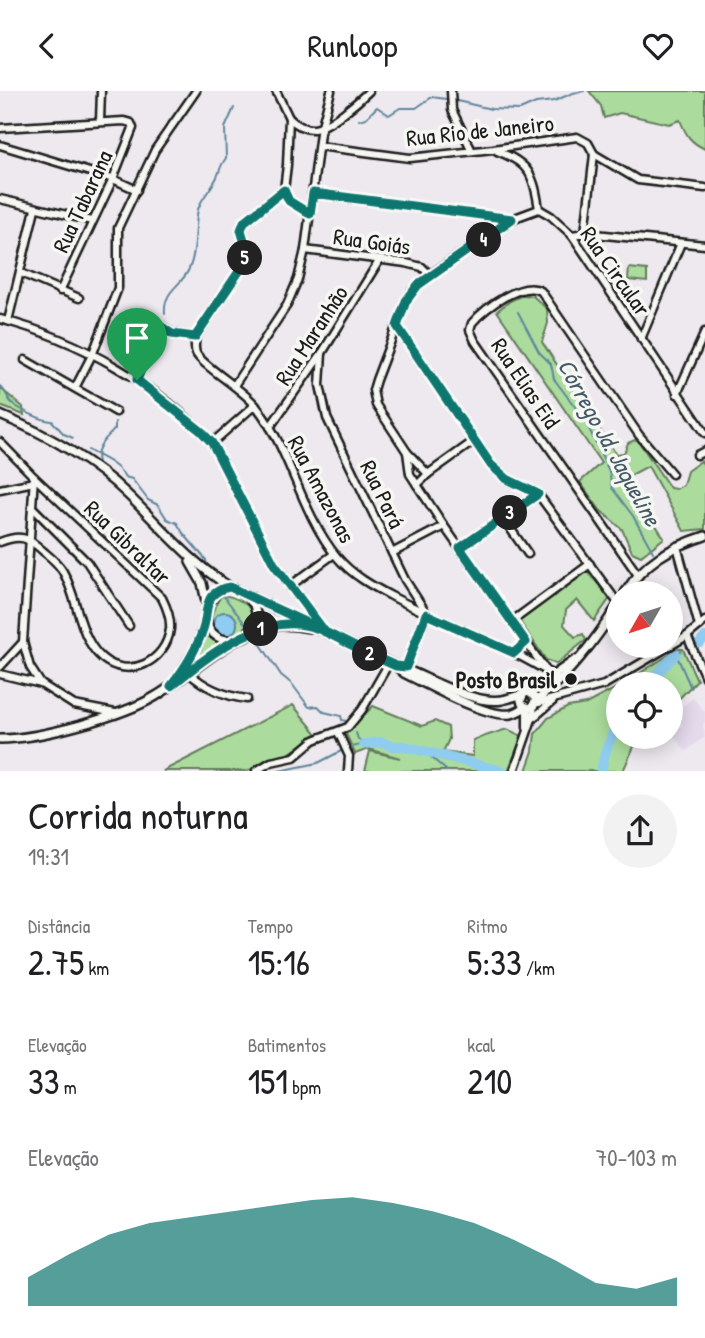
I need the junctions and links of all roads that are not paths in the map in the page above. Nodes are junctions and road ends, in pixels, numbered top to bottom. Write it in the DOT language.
graph roads {
  1 [pos="101,91"];
  2 [pos="196,91"];
  3 [pos="276,91"];
  4 [pos="331,91"];
  5 [pos="369,91"];
  6 [pos="451,91"];
  7 [pos="289,118"];
  8 [pos="100,121"];
  9 [pos="322,126"];
  10 [pos="0,128"];
  11 [pos="0,145"];
  12 [pos="319,146"];
  13 [pos="493,149"];
  14 [pos="472,151"];
  15 [pos="594,154"];
  16 [pos="113,179"];
  17 [pos="705,188"];
  18 [pos="137,190"];
  19 [pos="284,190"];
  20 [pos="313,193"];
  21 [pos="0,199"];
  22 [pos="35,209"];
  23 [pos="539,209"];
  24 [pos="310,214"];
  25 [pos="512,219"];
  26 [pos="92,221"];
  27 [pos="585,233"];
  28 [pos="572,235"];
  29 [pos="681,243"];
  30 [pos="705,245"];
  31 [pos="305,250"];
  32 [pos="379,261"];
  33 [pos="20,274"];
  34 [pos="430,275"];
  35 [pos="60,291"];
  36 [pos="79,298"];
  37 [pos="0,319"];
  38 [pos="8,321"];
  39 [pos="397,326"];
  40 [pos="705,332"];
  41 [pos="195,337"];
  42 [pos="641,339"];
  43 [pos="702,351"];
  44 [pos="93,353"];
  45 [pos="322,353"];
  46 [pos="24,360"];
  47 [pos="304,379"];
  48 [pos="137,380"];
  49 [pos="234,384"];
  50 [pos="320,385"];
  51 [pos="75,389"];
  52 [pos="677,394"];
  53 [pos="255,405"];
  54 [pos="116,412"];
  55 [pos="1,417"];
  56 [pos="270,428"];
  57 [pos="705,433"];
  58 [pos="474,441"];
  59 [pos="0,442"];
  60 [pos="212,443"];
  61 [pos="705,451"];
  62 [pos="407,452"];
  63 [pos="697,455"];
  64 [pos="428,474"];
  65 [pos="672,474"];
  66 [pos="34,479"];
  67 [pos="417,485"];
  68 [pos="0,489"];
  69 [pos="538,494"];
  70 [pos="33,508"];
  71 [pos="503,518"];
  72 [pos="444,526"];
  73 [pos="705,536"];
  74 [pos="29,538"];
  75 [pos="0,542"];
  76 [pos="677,546"];
  77 [pos="460,548"];
  78 [pos="184,553"];
  79 [pos="392,553"];
  80 [pos="334,554"];
  81 [pos="528,554"];
  82 [pos="590,564"];
  83 [pos="635,578"];
  84 [pos="633,581"];
  85 [pos="635,581"];
  86 [pos="290,586"];
  87 [pos="230,587"];
  88 [pos="606,587"];
  89 [pos="411,590"];
  90 [pos="246,595"];
  91 [pos="401,601"];
  92 [pos="207,606"];
  93 [pos="307,607"];
  94 [pos="426,614"];
  95 [pos="299,619"];
  96 [pos="206,620"];
  97 [pos="606,621"];
  98 [pos="511,622"];
  99 [pos="702,623"];
  100 [pos="129,626"];
  101 [pos="323,631"];
  102 [pos="248,633"];
  103 [pos="687,636"];
  104 [pos="683,638"];
  105 [pos="237,640"];
  106 [pos="23,642"];
  107 [pos="526,642"];
  108 [pos="514,653"];
  109 [pos="644,658"];
  110 [pos="392,664"];
  111 [pos="0,667"];
  112 [pos="545,669"];
  113 [pos="405,670"];
  114 [pos="188,672"];
  115 [pos="0,674"];
  116 [pos="557,677"];
  117 [pos="705,677"];
  118 [pos="41,684"];
  119 [pos="171,686"];
  120 [pos="527,693"];
  121 [pos="247,698"];
  122 [pos="557,698"];
  123 [pos="532,705"];
  124 [pos="115,713"];
  125 [pos="532,719"];
  126 [pos="338,732"];
  127 [pos="527,733"];
  128 [pos="0,739"];
  129 [pos="514,770"];
  130 [pos="256,771"];
  131 [pos="348,771"];
  1 -- 8 [label="street"];
  2 -- 18 [label="street"];
  3 -- 7 [label="street"];
  4 -- 9 [label="street"];
  5 -- 9 [label="street"];
  6 -- 14 [label="street"];
  7 -- 9 [label="street"];
  7 -- 19 [label="street"];
  8 -- 10 [label="street"];
  8 -- 16 [label="street, Rua Tabarana"];
  9 -- 12 [label="street"];
  11 -- 16 [label="street"];
  12 -- 14 [label="street, Rua Rio de Janeiro"];
  12 -- 20 [label="street"];
  13 -- 14 [label="street, Rua Rio de Janeiro"];
  13 -- 15 [label="street, Rua Rio de Janeiro"];
  13 -- 23 [label="street"];
  15 -- 17 [label="street"];
  15 -- 27 [label="street"];
  16 -- 18 [label="street"];
  16 -- 26 [label="street, Rua Tabarana"];
  18 -- 44 [label="street"];
  19 -- 24 [label="street"];
  19 -- 41 [label="street"];
  20 -- 24 [label="street"];
  20 -- 25 [label="street"];
  21 -- 22 [label="street"];
  22 -- 26 [label="street"];
  22 -- 33 [label="street"];
  23 -- 25 [label="street"];
  23 -- 28 [label="street, Rua Circular"];
  24 -- 31 [label="street"];
  25 -- 34 [label="street"];
  26 -- 35 [label="street, Rua Tabarana"];
  27 -- 28 [label="street"];
  27 -- 29 [label="street"];
  28 -- 42 [label="street, Rua Circular"];
  29 -- 30 [label="street"];
  29 -- 42 [label="street"];
  31 -- 32 [label="street, Rua Goiás"];
  31 -- 49 [label="street"];
  32 -- 34 [label="street, Rua Goiás"];
  32 -- 45 [label="street, Rua Maranhão"];
  33 -- 35 [label="street"];
  33 -- 38 [label="street"];
  34 -- 39 [label="street"];
  35 -- 36 [label="street"];
  37 -- 38 [label="street"];
  38 -- 44 [label="street"];
  39 -- 58 [label="street"];
  39 -- 62 [label="street"];
  40 -- 43 [label="street"];
  41 -- 48 [label="street"];
  41 -- 49 [label="street, Rua Amazonas"];
  42 -- 52 [label="street, Rua Circular"];
  43 -- 52 [label="street"];
  44 -- 48 [label="street"];
  44 -- 51 [label="street"];
  45 -- 47 [label="street, Rua Maranhão"];
  45 -- 50 [label="street, Rua Pará"];
  46 -- 51 [label="street"];
  47 -- 50 [label="street"];
  47 -- 56 [label="street, Rua Maranhão"];
  48 -- 60 [label="street"];
  49 -- 53 [label="street, Rua Amazonas"];
  50 -- 79 [label="street, Rua Pará"];
  51 -- 54 [label="street"];
  52 -- 57 [label="street, Rua Circular"];
  53 -- 56 [label="street, Rua Amazonas"];
  53 -- 60 [label="street"];
  55 -- 78 [label="main road"];
  56 -- 80 [label="street, Rua Amazonas"];
  58 -- 64 [label="street"];
  58 -- 69 [label="street"];
  59 -- 66 [label="street, Rua Gibraltar"];
  60 -- 86 [label="street"];
  61 -- 63 [label="street"];
  62 -- 64 [label="street"];
  62 -- 67 [label="street"];
  64 -- 67 [label="street"];
  65 -- 83 [label="street, Rua Elias Eid"];
  66 -- 68 [label="street"];
  66 -- 70 [label="street"];
  66 -- 74 [label="street, Rua Gibraltar"];
  67 -- 72 [label="street"];
  69 -- 71 [label="street"];
  69 -- 82 [label="street"];
  70 -- 74 [label="street"];
  70 -- 100 [label="street"];
  71 -- 77 [label="street"];
  71 -- 81 [label="street"];
  72 -- 77 [label="street"];
  72 -- 79 [label="street"];
  73 -- 76 [label="main road"];
  74 -- 75 [label="street"];
  74 -- 106 [label="street"];
  76 -- 83 [label="main road"];
  76 -- 99 [label="street"];
  77 -- 98 [label="street"];
  78 -- 87 [label="main road"];
  78 -- 92 [label="main road"];
  79 -- 89 [label="street, Rua Pará"];
  80 -- 86 [label="street"];
  80 -- 91 [label="street, Rua Amazonas"];
  82 -- 88 [label="street"];
  82 -- 98 [label="street"];
  83 -- 84 [label="main road"];
  83 -- 85 [label="street"];
  86 -- 93 [label="street"];
  87 -- 90 [label="main road"];
  87 -- 92 [label="main road"];
  89 -- 91 [label="street"];
  89 -- 94 [label="street, Rua Pará"];
  90 -- 95 [label="main road"];
  90 -- 102 [label="main road"];
  91 -- 94 [label="street, Rua Amazonas"];
  92 -- 96 [label="main road"];
  93 -- 95 [label="street"];
  93 -- 101 [label="street"];
  94 -- 108 [label="street, Rua Amazonas"];
  94 -- 113 [label="street"];
  95 -- 101 [label="main road"];
  96 -- 105 [label="main road"];
  96 -- 119 [label="main road"];
  97 -- 116 [label="main road"];
  98 -- 107 [label="street"];
  99 -- 103 [label="street"];
  101 -- 102 [label="main road"];
  101 -- 110 [label="main road"];
  102 -- 105 [label="main road"];
  103 -- 104 [label="street"];
  103 -- 117 [label="street"];
  105 -- 114 [label="main road"];
  106 -- 111 [label="street"];
  106 -- 118 [label="street"];
  107 -- 108 [label="street"];
  107 -- 112 [label="street"];
  108 -- 112 [label="street, Rua Amazonas"];
  109 -- 122 [label="street"];
  110 -- 113 [label="main road"];
  110 -- 126 [label="street"];
  112 -- 116 [label="street, Rua Amazonas"];
  113 -- 120 [label="main road"];
  113 -- 123 [label="main road"];
  114 -- 119 [label="main road"];
  114 -- 121 [label="street"];
  115 -- 118 [label="street"];
  116 -- 120 [label="main road"];
  116 -- 123 [label="main road"];
  118 -- 124 [label="street"];
  119 -- 124 [label="main road"];
  120 -- 123 [label="main road"];
  120 -- 123 [label="main road"];
  122 -- 123 [label="street"];
  122 -- 125 [label="street"];
  123 -- 125 [label="street"];
  123 -- 127 [label="street"];
  124 -- 128 [label="main road"];
  125 -- 127 [label="street"];
  126 -- 130 [label="street"];
  126 -- 131 [label="street"];
  127 -- 129 [label="street"];
}
